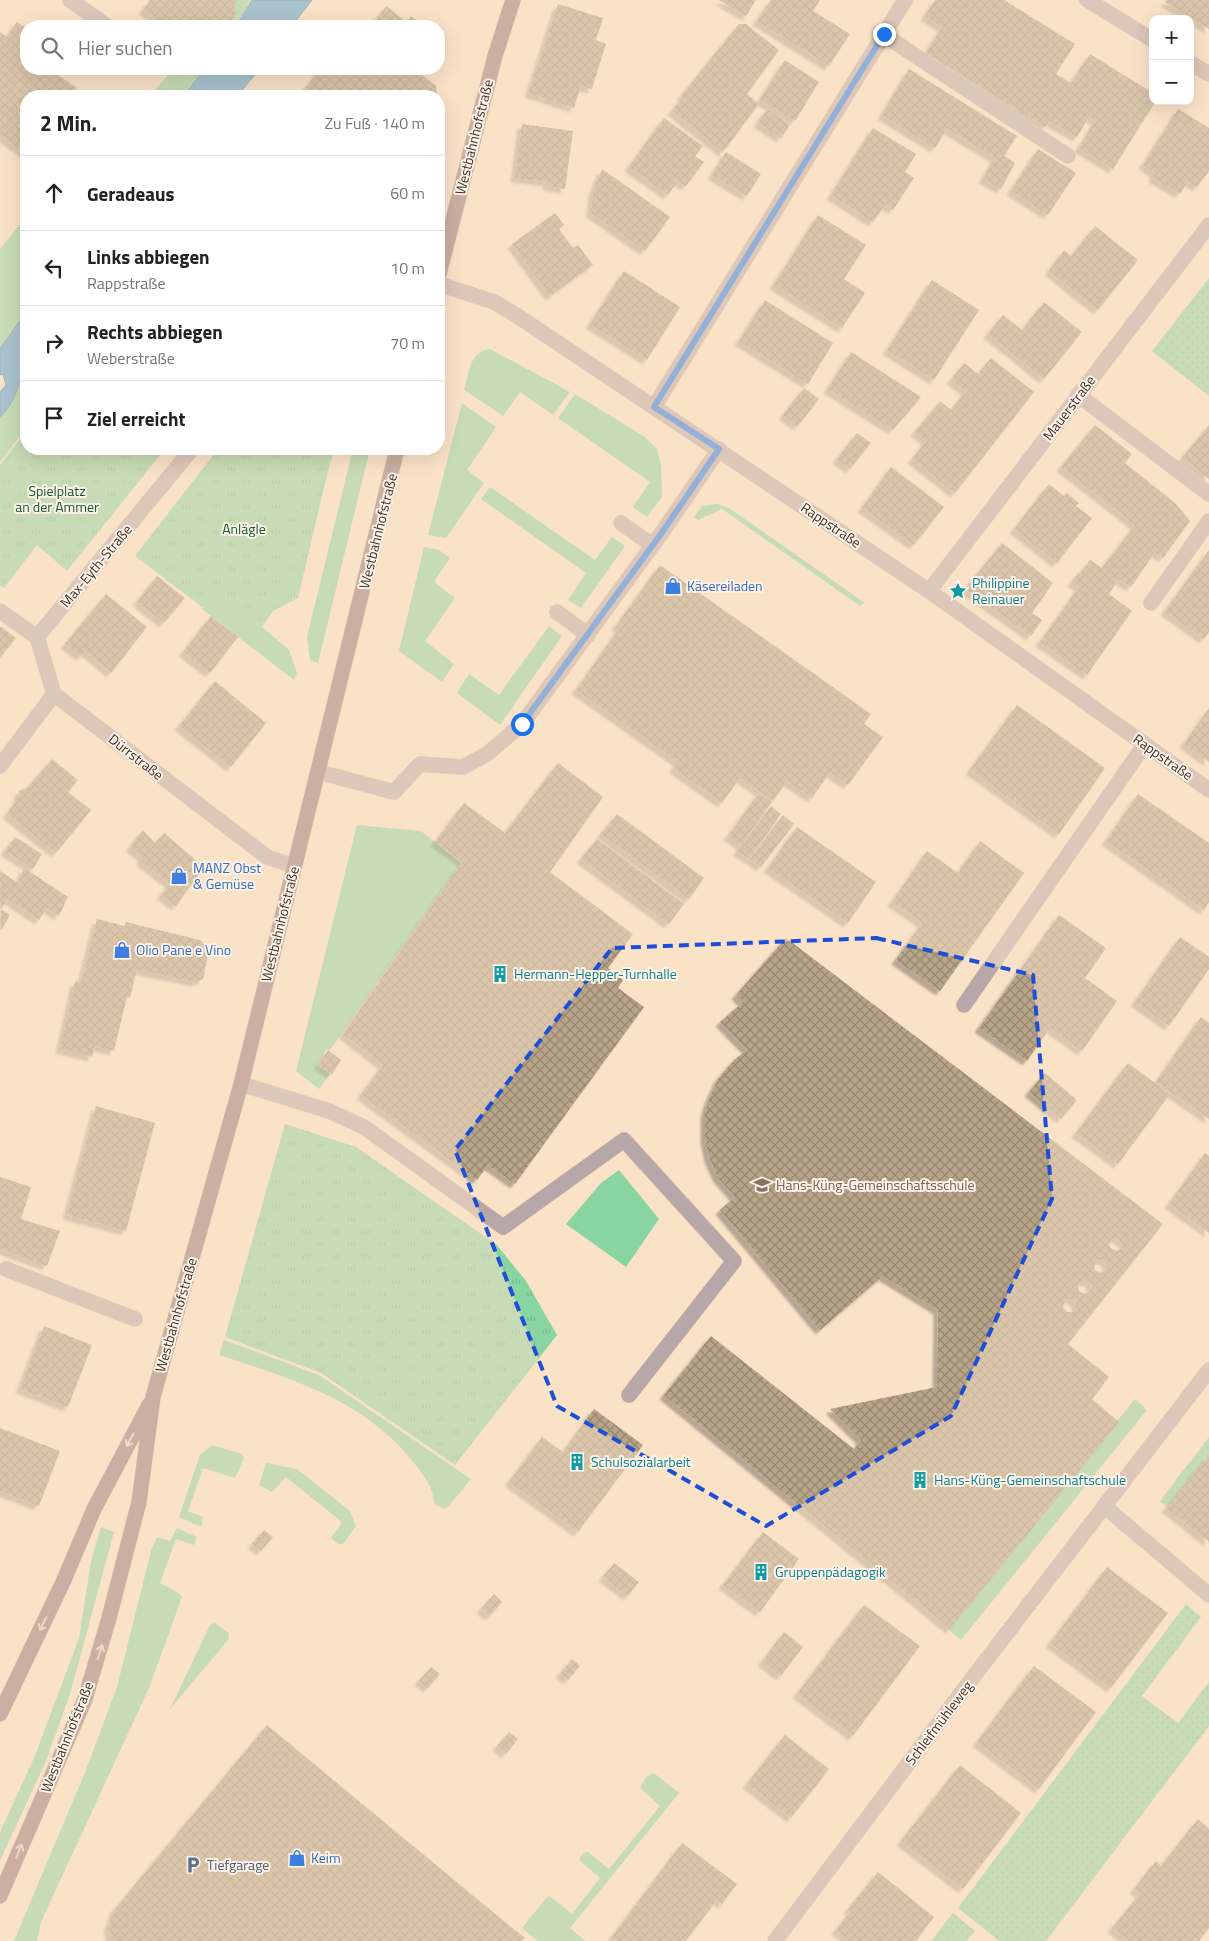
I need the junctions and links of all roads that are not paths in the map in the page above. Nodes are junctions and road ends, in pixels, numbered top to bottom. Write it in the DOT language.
graph roads {
  1 [pos="70,0"];
  2 [pos="513,0"];
  3 [pos="905,0"];
  4 [pos="1087,0"];
  5 [pos="98,20"];
  6 [pos="884,34"];
  7 [pos="1149,38"];
  8 [pos="1194,65"];
  9 [pos="1209,74"];
  10 [pos="1068,156"];
  11 [pos="1209,225"];
  12 [pos="445,251"];
  13 [pos="445,286"];
  14 [pos="1078,395"];
  15 [pos="654,407"];
  16 [pos="719,449"];
  17 [pos="187,455"];
  18 [pos="397,455"];
  19 [pos="1209,494"];
  20 [pos="1209,521"];
  21 [pos="621,523"];
  22 [pos="652,545"];
  23 [pos="928,591"];
  24 [pos="1151,603"];
  25 [pos="0,611"];
  26 [pos="558,612"];
  27 [pos="588,635"];
  28 [pos="37,637"];
  29 [pos="54,694"];
  30 [pos="1145,744"];
  31 [pos="0,766"];
  32 [pos="318,772"];
  33 [pos="1209,790"];
  34 [pos="294,866"];
  35 [pos="964,1005"];
  36 [pos="241,1084"];
  37 [pos="6,1270"];
  38 [pos="134,1319"];
  39 [pos="1209,1370"];
  40 [pos="629,1395"];
  41 [pos="153,1397"];
  42 [pos="1104,1506"];
  43 [pos="1209,1595"];
  44 [pos="0,1714"];
  45 [pos="0,1896"];
  46 [pos="775,1941"];
  1 -- 5 [label="street"];
  2 -- 12 [label="main road, Westbahnhofstraße"];
  3 -- 6 [label="street"];
  4 -- 7 [label="street"];
  6 -- 10 [label="street"];
  6 -- 15 [label="street"];
  8 -- 9 [label="street"];
  11 -- 14 [label="street, Mauerstraße"];
  13 -- 15 [label="street, Rappstraße"];
  14 -- 19 [label="street"];
  14 -- 23 [label="street, Mauerstraße"];
  15 -- 16 [label="street, Rappstraße"];
  16 -- 22 [label="street"];
  16 -- 23 [label="street, Rappstraße"];
  17 -- 28 [label="street, Max-Eyth-Straße"];
  18 -- 32 [label="main road, Westbahnhofstraße"];
  20 -- 24 [label="street"];
  21 -- 22 [label="street"];
  22 -- 27 [label="street"];
  23 -- 30 [label="street, Rappstraße"];
  25 -- 28 [label="street"];
  26 -- 27 [label="street"];
  27 -- 32 [label="street"];
  28 -- 29 [label="street"];
  29 -- 31 [label="street"];
  29 -- 34 [label="street, Dürrstraße"];
  30 -- 33 [label="street, Rappstraße"];
  30 -- 35 [label="street"];
  32 -- 34 [label="main road, Westbahnhofstraße"];
  34 -- 36 [label="main road, Westbahnhofstraße"];
  36 -- 40 [label="street"];
  36 -- 41 [label="main road, Westbahnhofstraße"];
  37 -- 38 [label="street"];
  39 -- 42 [label="street, Schleifmühleweg"];
  41 -- 44 [label="main road, Westbahnhofstraße, one-way"];
  45 -- 41 [label="main road, Westbahnhofstraße, one-way"];
  42 -- 43 [label="street"];
  42 -- 46 [label="street, Schleifmühleweg"];
}
